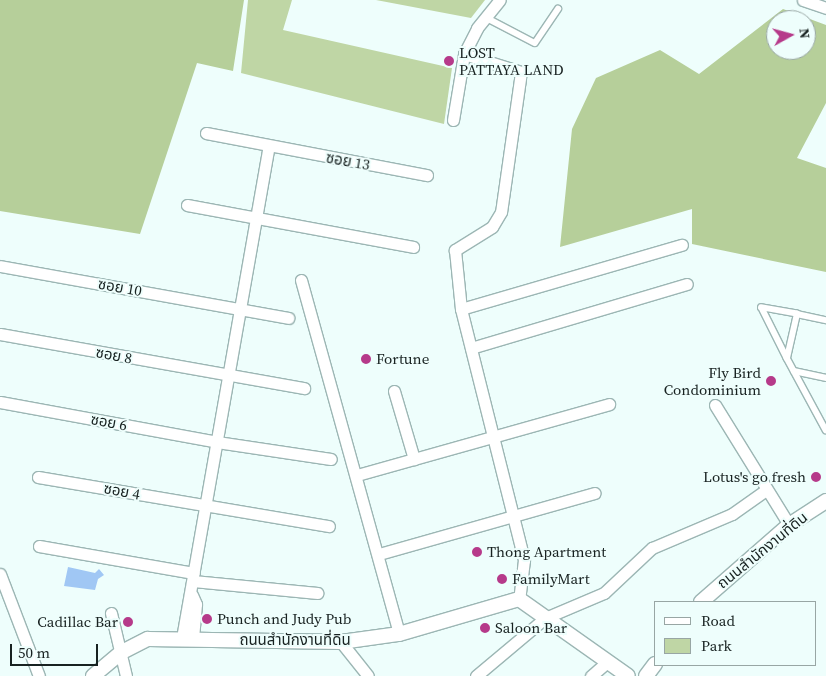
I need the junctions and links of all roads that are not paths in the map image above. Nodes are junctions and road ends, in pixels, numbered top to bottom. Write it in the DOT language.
graph roads {
  1 [pos="500,0"];
  2 [pos="803,0"];
  3 [pos="826,8"];
  4 [pos="558,9"];
  5 [pos="485,18"];
  6 [pos="464,54"];
  7 [pos="453,120"];
  8 [pos="206,134"];
  9 [pos="269,148"];
  10 [pos="428,175"];
  11 [pos="187,205"];
  12 [pos="257,218"];
  13 [pos="682,245"];
  14 [pos="413,247"];
  15 [pos="0,266"];
  16 [pos="301,280"];
  17 [pos="687,284"];
  18 [pos="241,309"];
  19 [pos="461,309"];
  20 [pos="797,314"];
  21 [pos="288,318"];
  22 [pos="826,320"];
  23 [pos="0,334"];
  24 [pos="471,348"];
  25 [pos="787,358"];
  26 [pos="794,371"];
  27 [pos="229,376"];
  28 [pos="826,378"];
  29 [pos="304,388"];
  30 [pos="394,391"];
  31 [pos="0,402"];
  32 [pos="609,404"];
  33 [pos="715,405"];
  34 [pos="826,430"];
  35 [pos="496,438"];
  36 [pos="217,442"];
  37 [pos="331,459"];
  38 [pos="414,459"];
  39 [pos="357,475"];
  40 [pos="38,477"];
  41 [pos="766,490"];
  42 [pos="595,493"];
  43 [pos="826,500"];
  44 [pos="206,506"];
  45 [pos="516,517"];
  46 [pos="789,525"];
  47 [pos="329,526"];
  48 [pos="39,546"];
  49 [pos="379,554"];
  50 [pos="0,574"];
  51 [pos="194,577"];
  52 [pos="317,593"];
  53 [pos="519,599"];
  54 [pos="702,601"];
  55 [pos="111,613"];
  56 [pos="545,618"];
  57 [pos="400,634"];
  58 [pos="188,638"];
  59 [pos="341,642"];
  60 [pos="122,652"];
  61 [pos="606,663"];
  62 [pos="654,665"];
  63 [pos="39,672"];
  64 [pos="46,676"];
  65 [pos="93,676"];
  66 [pos="126,676"];
  67 [pos="368,676"];
  68 [pos="476,676"];
  69 [pos="591,676"];
  70 [pos="628,676"];
  71 [pos="646,676"];
  1 -- 5 [label="street"];
  2 -- 3 [label="street"];
  4 -- 5 [label="lane"];
  5 -- 6 [label="street"];
  6 -- 7 [label="street"];
  6 -- 19 [label="street"];
  8 -- 9 [label="street, ซอย 13"];
  9 -- 10 [label="street, ซอย 13"];
  9 -- 12 [label="street"];
  11 -- 12 [label="street"];
  12 -- 14 [label="street"];
  12 -- 18 [label="street"];
  13 -- 19 [label="street"];
  15 -- 18 [label="street, ซอย 10"];
  16 -- 39 [label="street"];
  17 -- 24 [label="street"];
  18 -- 21 [label="street, ซอย 10"];
  18 -- 27 [label="street"];
  19 -- 24 [label="street"];
  20 -- 22 [label="lane"];
  20 -- 25 [label="lane"];
  20 -- 25 [label="lane"];
  23 -- 27 [label="street, ซอย 8"];
  24 -- 35 [label="street"];
  25 -- 26 [label="lane"];
  26 -- 28 [label="lane"];
  26 -- 34 [label="lane"];
  27 -- 29 [label="street, ซอย 8"];
  27 -- 36 [label="street"];
  30 -- 38 [label="street"];
  31 -- 36 [label="street, ซอย 6"];
  32 -- 35 [label="street"];
  33 -- 41 [label="street"];
  35 -- 38 [label="street"];
  35 -- 45 [label="street"];
  36 -- 37 [label="street, ซอย 6"];
  36 -- 44 [label="street"];
  38 -- 39 [label="street"];
  39 -- 49 [label="street"];
  40 -- 44 [label="street, ซอย 4"];
  41 -- 46 [label="street"];
  41 -- 56 [label="street"];
  42 -- 45 [label="street"];
  43 -- 46 [label="street, ถนนสำนักงานที่ดิน"];
  44 -- 47 [label="street, ซอย 4"];
  44 -- 51 [label="street"];
  45 -- 49 [label="street"];
  45 -- 53 [label="street"];
  46 -- 54 [label="street, ถนนสำนักงานที่ดิน"];
  48 -- 51 [label="street"];
  49 -- 57 [label="street"];
  50 -- 63 [label="street"];
  51 -- 52 [label="street"];
  51 -- 58 [label="street"];
  53 -- 56 [label="street"];
  53 -- 57 [label="street, ถนนสำนักงานที่ดิน"];
  55 -- 60 [label="street"];
  56 -- 61 [label="street"];
  56 -- 68 [label="street"];
  57 -- 59 [label="street, ถนนสำนักงานที่ดิน"];
  58 -- 59 [label="street, ถนนสำนักงานที่ดิน"];
  58 -- 60 [label="street, ถนนสำนักงานที่ดิน"];
  59 -- 67 [label="street"];
  60 -- 65 [label="street, ถนนสำนักงานที่ดิน"];
  60 -- 66 [label="street"];
  61 -- 69 [label="street"];
  61 -- 70 [label="street"];
  62 -- 71 [label="street"];
  63 -- 64 [label="street"];
}
